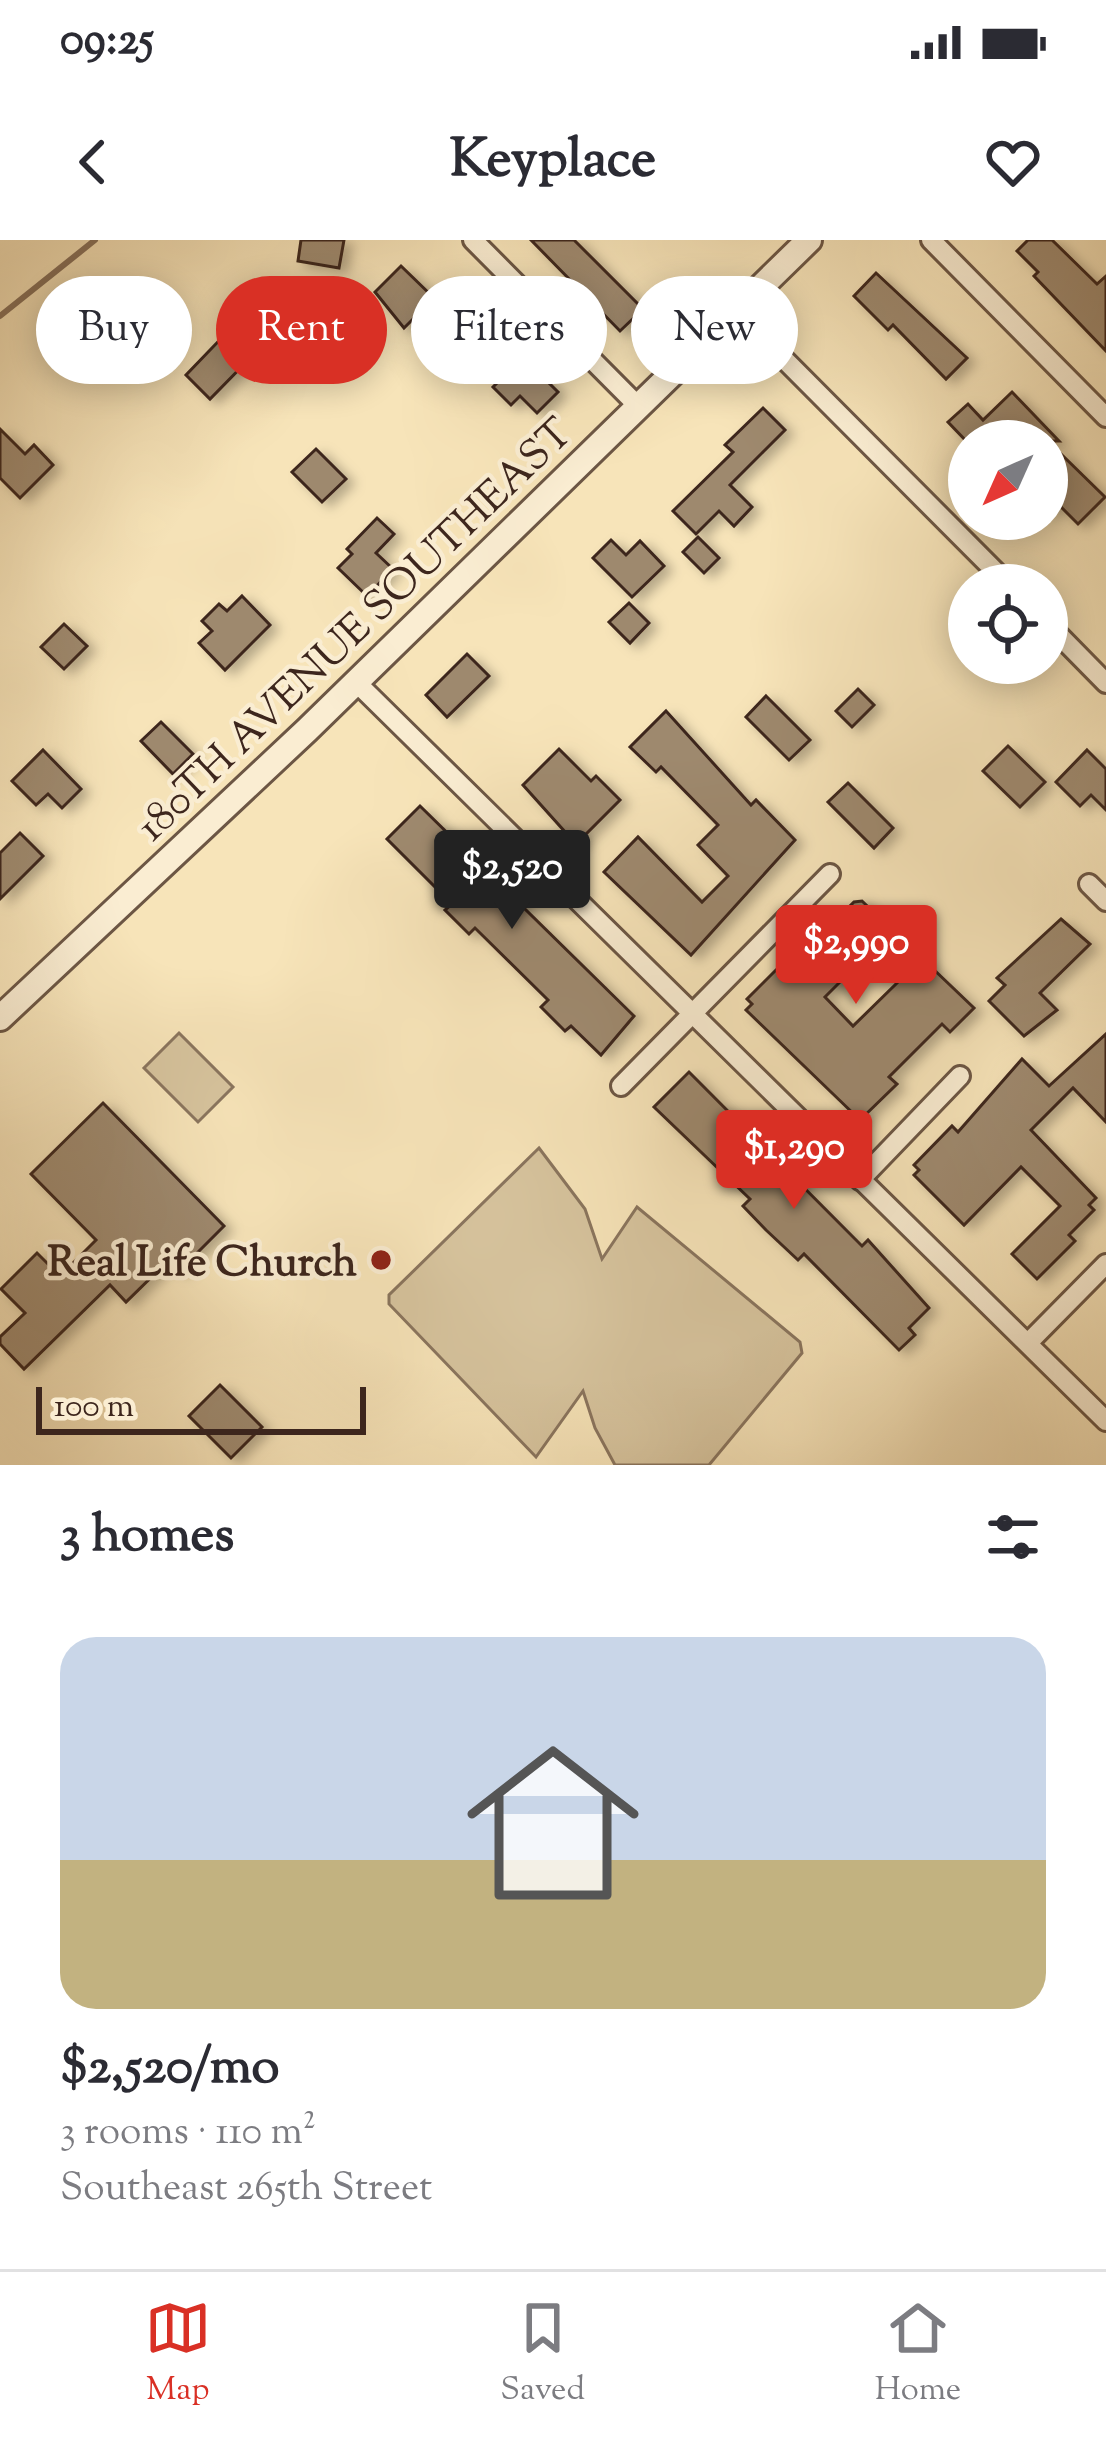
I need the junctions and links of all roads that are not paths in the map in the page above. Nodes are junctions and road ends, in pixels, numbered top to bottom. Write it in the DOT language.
graph roads {
  1 [pos="473,240"];
  2 [pos="808,240"];
  3 [pos="931,240"];
  4 [pos="771,276"];
  5 [pos="798,373"];
  6 [pos="661,384"];
  7 [pos="638,406"];
  8 [pos="1106,417"];
  9 [pos="988,564"];
  10 [pos="1068,644"];
  11 [pos="356,682"];
  12 [pos="1106,682"];
  13 [pos="830,874"];
  14 [pos="1090,884"];
  15 [pos="1106,901"];
  16 [pos="690,1016"];
  17 [pos="0,1018"];
  18 [pos="960,1076"];
  19 [pos="621,1086"];
  20 [pos="860,1180"];
  21 [pos="1106,1264"];
  22 [pos="1028,1343"];
  23 [pos="1106,1420"];
  1 -- 7 [label="street"];
  2 -- 4 [label="street, 180TH AVENUE SOUTHEAST"];
  3 -- 8 [label="street"];
  5 -- 9 [label="street"];
  6 -- 7 [label="street, 180TH AVENUE SOUTHEAST"];
  7 -- 11 [label="street, 180TH AVENUE SOUTHEAST"];
  10 -- 12 [label="street"];
  11 -- 16 [label="street"];
  11 -- 17 [label="street, 180TH AVENUE SOUTHEAST"];
  13 -- 16 [label="street"];
  14 -- 15 [label="street"];
  16 -- 19 [label="street"];
  16 -- 20 [label="street"];
  18 -- 20 [label="street"];
  20 -- 22 [label="street"];
  21 -- 22 [label="street"];
  22 -- 23 [label="street"];
}
